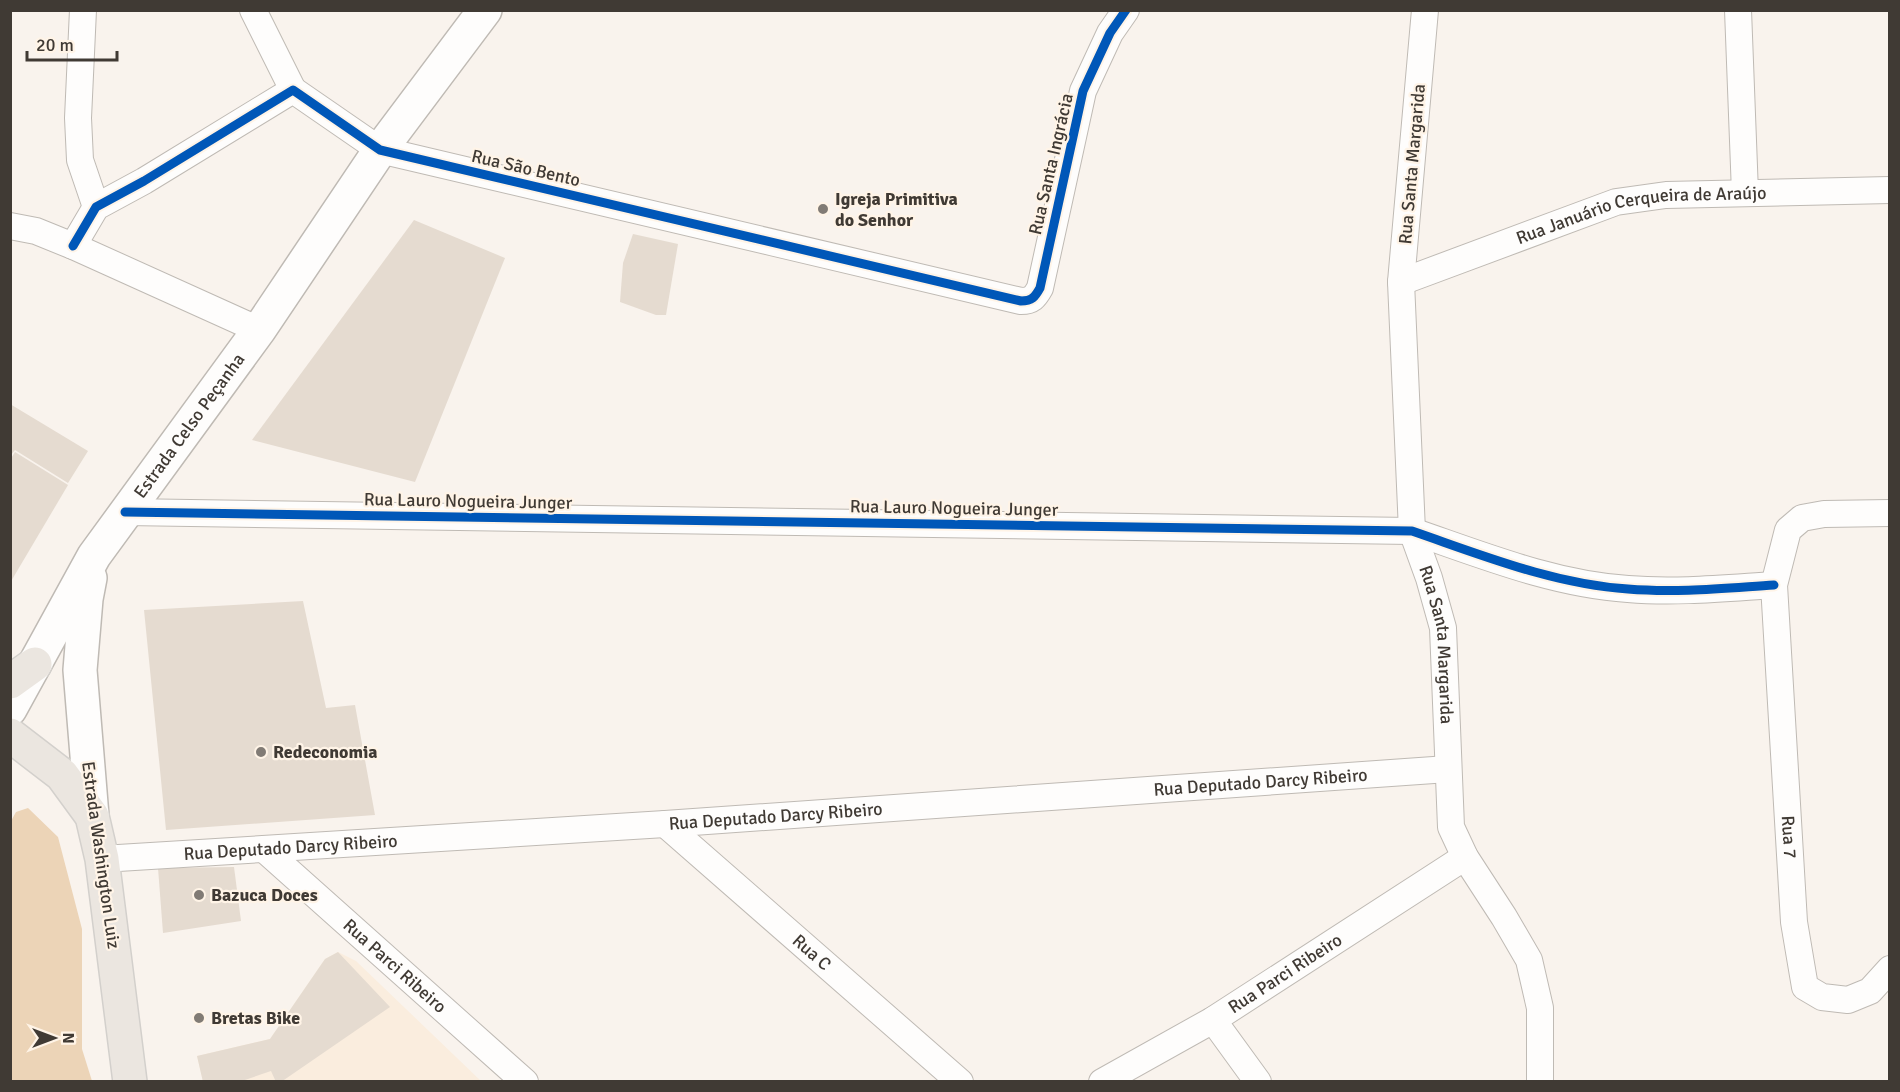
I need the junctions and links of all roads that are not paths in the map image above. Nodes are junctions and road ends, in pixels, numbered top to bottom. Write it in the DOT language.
graph roads {
  1 [pos="83,10"];
  2 [pos="253,10"];
  3 [pos="1126,10"];
  4 [pos="1425,10"];
  5 [pos="1738,10"];
  6 [pos="484,12"];
  7 [pos="293,90"];
  8 [pos="380,150"];
  9 [pos="1890,190"];
  10 [pos="1744,193"];
  11 [pos="96,207"];
  12 [pos="10,226"];
  13 [pos="74,246"];
  14 [pos="1401,282"];
  15 [pos="1035,298"];
  16 [pos="259,330"];
  17 [pos="125,512"];
  18 [pos="1890,513"];
  19 [pos="1412,531"];
  20 [pos="94,556"];
  21 [pos="1774,585"];
  22 [pos="23,673"];
  23 [pos="10,709"];
  24 [pos="10,735"];
  25 [pos="1448,769"];
  26 [pos="92,816"];
  27 [pos="665,824"];
  28 [pos="265,850"];
  29 [pos="1465,857"];
  30 [pos="102,859"];
  31 [pos="1890,969"];
  32 [pos="1213,1020"];
  33 [pos="130,1082"];
  34 [pos="525,1082"];
  35 [pos="960,1082"];
  36 [pos="1102,1082"];
  37 [pos="1258,1082"];
  38 [pos="1540,1082"];
  1 -- 11 [label="street"];
  2 -- 7 [label="street"];
  3 -- 15 [label="street, Rua Santa Ingrácia"];
  4 -- 14 [label="street, Rua Santa Margarida"];
  5 -- 10 [label="street"];
  6 -- 8 [label="main road, Estrada Celso Peçanha"];
  7 -- 8 [label="street, Rua São Bento"];
  7 -- 11 [label="street"];
  8 -- 15 [label="street, Rua São Bento"];
  8 -- 16 [label="main road, Estrada Celso Peçanha"];
  9 -- 10 [label="street, Rua Januário Cerqueira de Araújo"];
  10 -- 14 [label="street, Rua Januário Cerqueira de Araújo"];
  11 -- 13 [label="street"];
  12 -- 13 [label="street"];
  13 -- 16 [label="street"];
  14 -- 19 [label="street, Rua Santa Margarida"];
  16 -- 17 [label="main road, Estrada Celso Peçanha"];
  17 -- 19 [label="street, Rua Lauro Nogueira Junger"];
  17 -- 20 [label="main road, Estrada Celso Peçanha"];
  18 -- 21 [label="street, Rua 7"];
  19 -- 21 [label="street, Rua Lauro Nogueira Junger"];
  19 -- 25 [label="street, Rua Santa Margarida"];
  20 -- 22 [label="main road, Estrada Celso Peçanha"];
  20 -- 26 [label="main road, Estrada Washington Luiz"];
  21 -- 31 [label="street, Rua 7"];
  22 -- 23 [label="main road, Estrada Celso Peçanha"];
  24 -- 26 [label="main road"];
  25 -- 27 [label="street, Rua Deputado Darcy Ribeiro"];
  25 -- 29 [label="street, Rua Santa Margarida"];
  26 -- 30 [label="main road, Estrada Washington Luiz"];
  27 -- 28 [label="street, Rua Deputado Darcy Ribeiro"];
  27 -- 35 [label="street, Rua C"];
  28 -- 30 [label="street, Rua Deputado Darcy Ribeiro"];
  28 -- 34 [label="street, Rua Parci Ribeiro"];
  29 -- 32 [label="street, Rua Parci Ribeiro"];
  29 -- 38 [label="street, Rua Santa Margarida"];
  30 -- 33 [label="main road, Estrada Washington Luiz"];
  32 -- 36 [label="street, Rua Parci Ribeiro"];
  32 -- 37 [label="street"];
}
